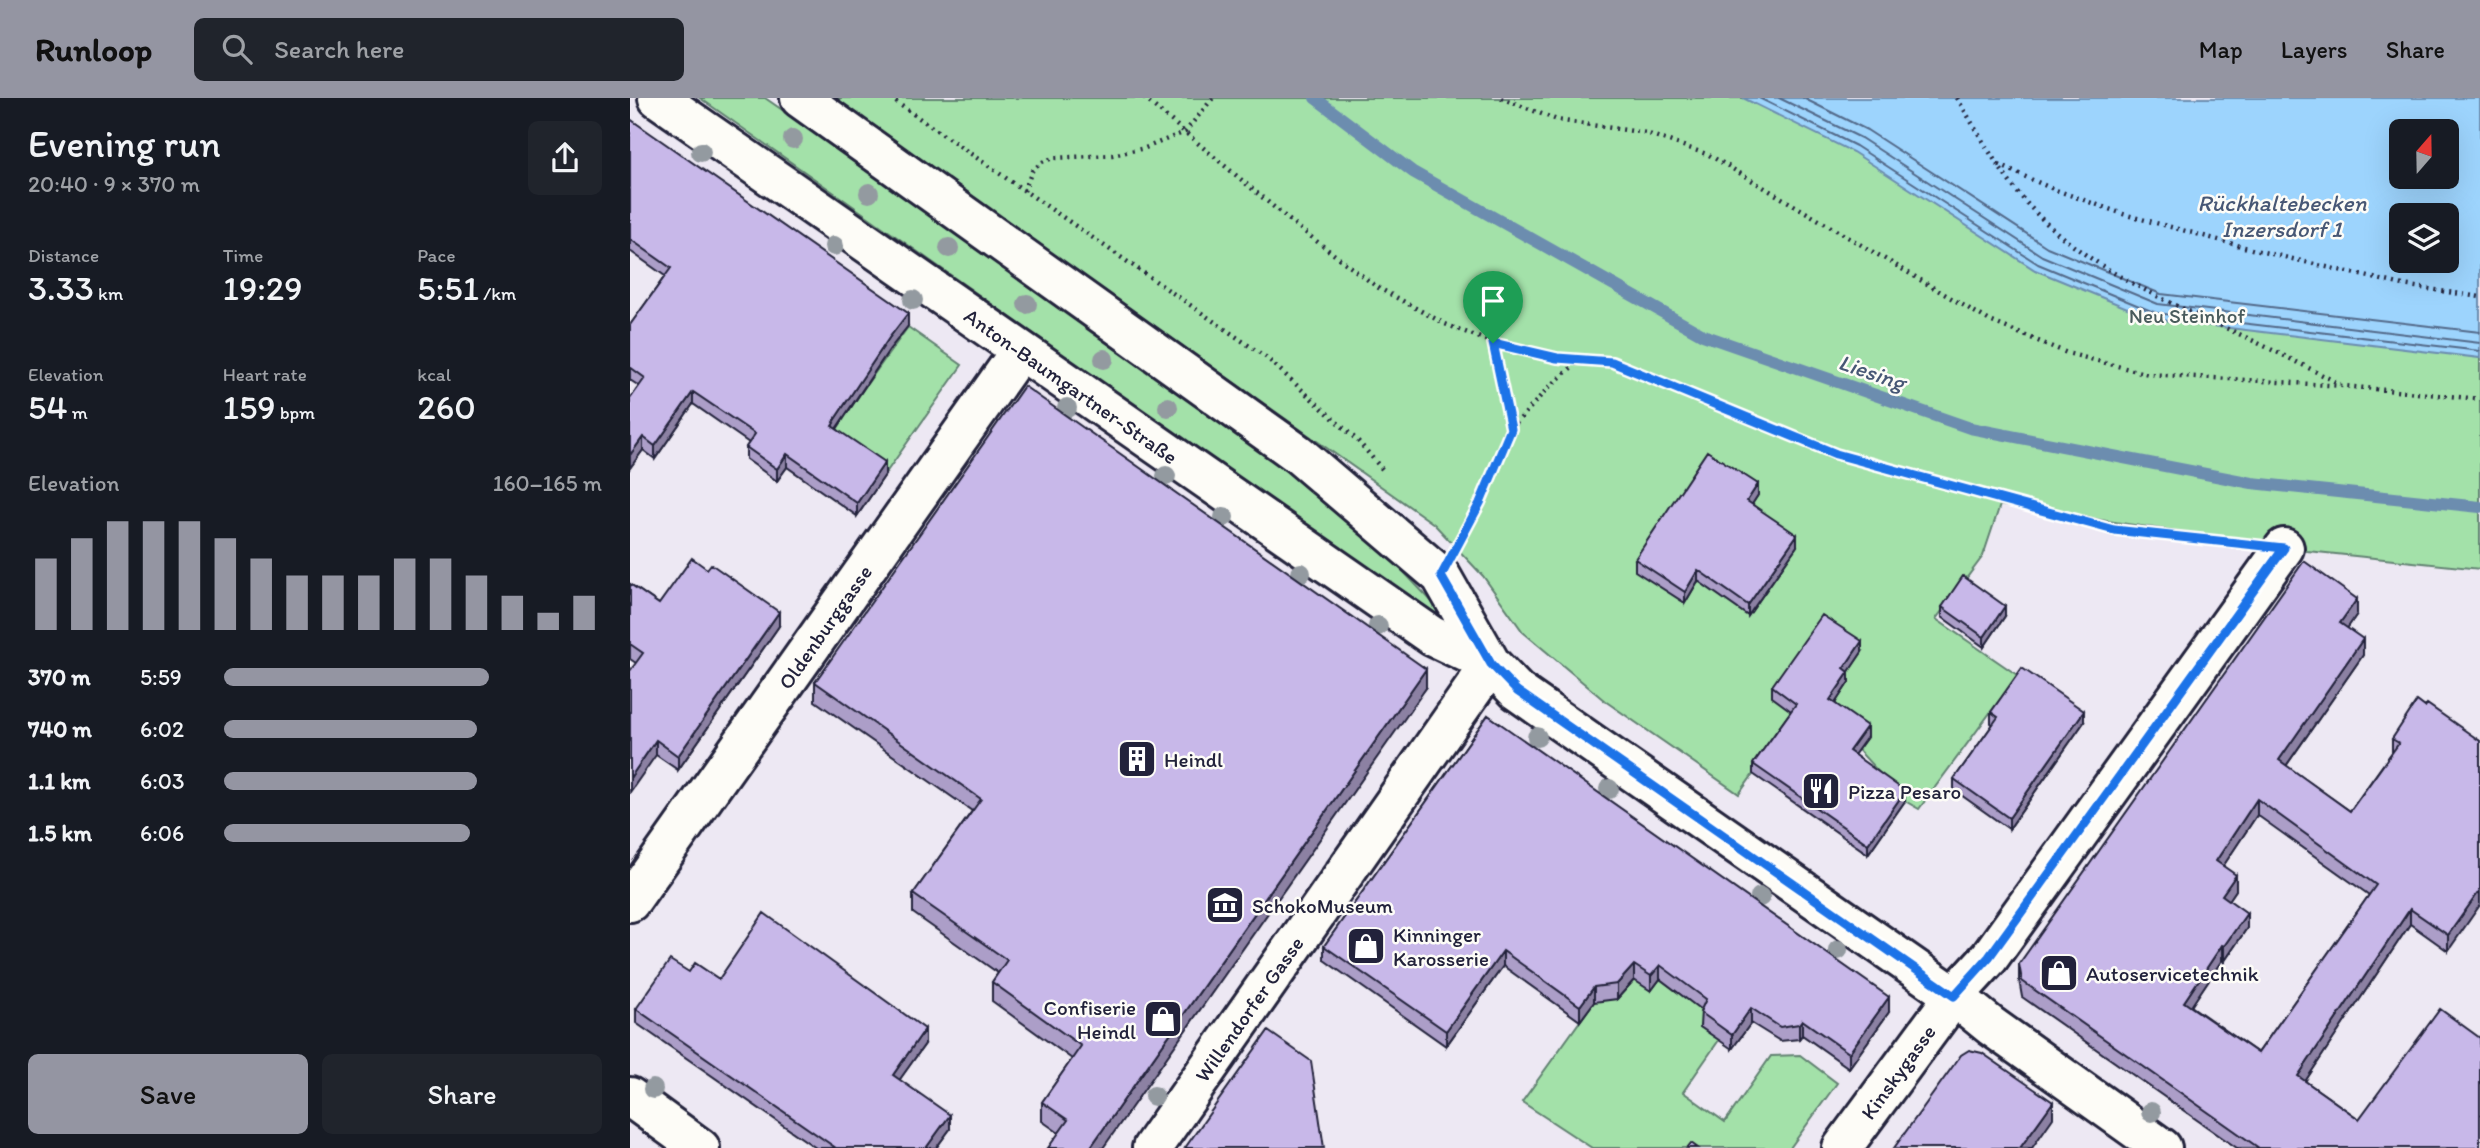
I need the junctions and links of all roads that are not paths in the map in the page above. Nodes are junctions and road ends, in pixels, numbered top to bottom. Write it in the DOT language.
graph roads {
  1 [pos="657,98"];
  2 [pos="800,98"];
  3 [pos="1020,351"];
  4 [pos="2284,548"];
  5 [pos="1491,664"];
  6 [pos="630,902"];
  7 [pos="1954,996"];
  8 [pos="630,1097"];
  9 [pos="700,1148"];
  10 [pos="1152,1148"];
  11 [pos="1842,1148"];
  12 [pos="2162,1148"];
  1 -- 3 [label="main road, Anton-Baumgartner-Straße"];
  2 -- 5 [label="main road, Anton-Baumgartner-Straße"];
  3 -- 5 [label="main road, Anton-Baumgartner-Straße"];
  3 -- 6 [label="main road, Oldenburggasse"];
  4 -- 7 [label="main road, Kinskygasse"];
  5 -- 7 [label="main road, Anton-Baumgartner-Straße"];
  5 -- 10 [label="main road, Willendorfer Gasse"];
  7 -- 11 [label="main road, Kinskygasse"];
  7 -- 12 [label="main road, Anton-Baumgartner-Straße"];
  8 -- 9 [label="main road"];
}
